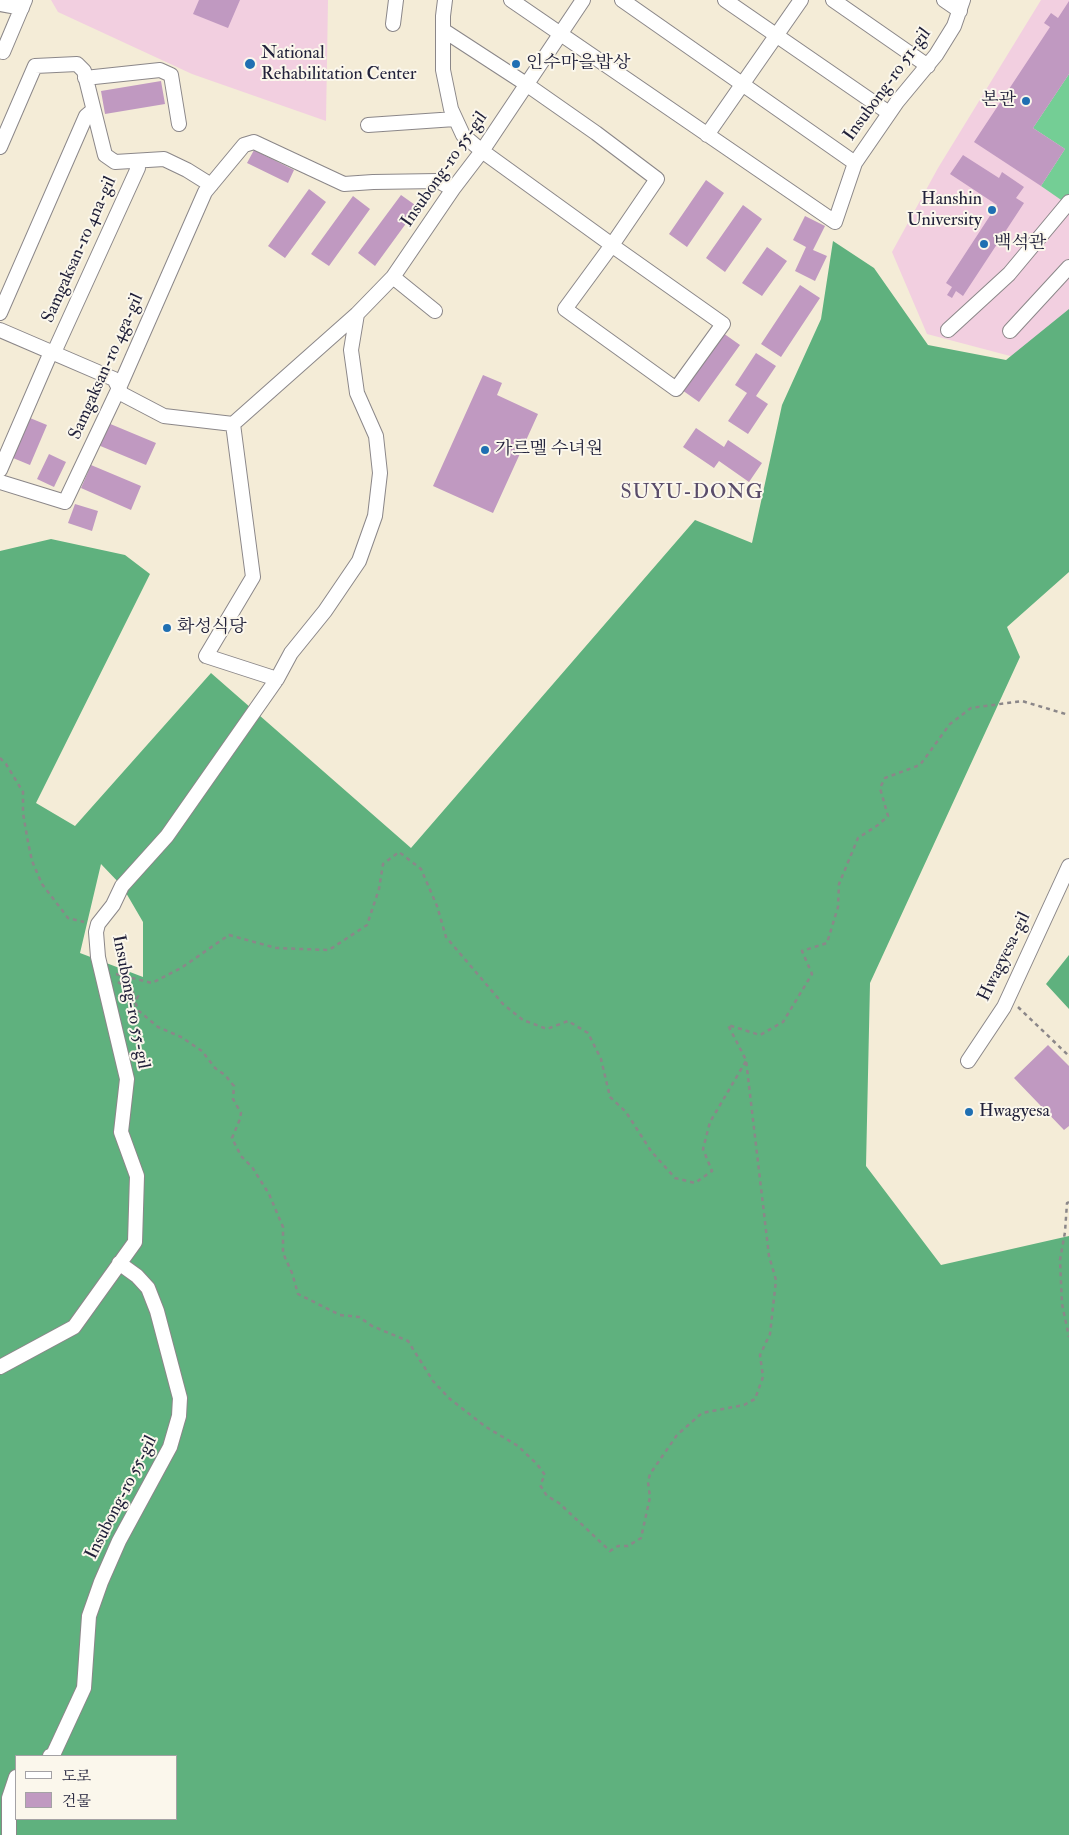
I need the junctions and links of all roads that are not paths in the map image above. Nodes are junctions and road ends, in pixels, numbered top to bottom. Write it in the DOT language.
graph roads {
  1 [pos="396,0"];
  2 [pos="445,0"];
  3 [pos="511,0"];
  4 [pos="583,0"];
  5 [pos="622,0"];
  6 [pos="725,0"];
  7 [pos="801,0"];
  8 [pos="833,0"];
  9 [pos="944,0"];
  10 [pos="0,4"];
  11 [pos="24,4"];
  12 [pos="961,6"];
  13 [pos="392,24"];
  14 [pos="443,30"];
  15 [pos="560,34"];
  16 [pos="777,36"];
  17 [pos="0,51"];
  18 [pos="928,66"];
  19 [pos="85,78"];
  20 [pos="526,84"];
  21 [pos="742,85"];
  22 [pos="94,110"];
  23 [pos="889,113"];
  24 [pos="455,119"];
  25 [pos="179,124"];
  26 [pos="368,125"];
  27 [pos="707,135"];
  28 [pos="0,147"];
  29 [pos="482,151"];
  30 [pos="136,161"];
  31 [pos="855,163"];
  32 [pos="211,185"];
  33 [pos="453,189"];
  34 [pos="1069,202"];
  35 [pos="612,245"];
  36 [pos="1069,267"];
  37 [pos="393,277"];
  38 [pos="435,311"];
  39 [pos="0,314"];
  40 [pos="357,314"];
  41 [pos="0,330"];
  42 [pos="948,330"];
  43 [pos="1010,331"];
  44 [pos="52,352"];
  45 [pos="119,388"];
  46 [pos="233,424"];
  47 [pos="0,470"];
  48 [pos="0,482"];
  49 [pos="278,678"];
  50 [pos="1069,866"];
  51 [pos="968,1061"];
  52 [pos="119,1263"];
  53 [pos="0,1367"];
  54 [pos="53,1755"];
  55 [pos="15,1780"];
  56 [pos="9,1835"];
  1 -- 13 [label="street"];
  2 -- 14 [label="street"];
  3 -- 15 [label="street"];
  4 -- 15 [label="street, Insubong-ro 55-gil"];
  5 -- 21 [label="street"];
  6 -- 16 [label="street"];
  7 -- 16 [label="street"];
  8 -- 18 [label="street"];
  9 -- 12 [label="street"];
  10 -- 11 [label="street"];
  11 -- 17 [label="street"];
  12 -- 18 [label="street, Insubong-ro 51-gil"];
  14 -- 20 [label="street"];
  14 -- 24 [label="street"];
  15 -- 20 [label="street, Insubong-ro 55-gil"];
  15 -- 27 [label="street"];
  16 -- 21 [label="street"];
  16 -- 23 [label="street"];
  18 -- 23 [label="street, Insubong-ro 51-gil"];
  19 -- 22 [label="street"];
  19 -- 25 [label="street"];
  19 -- 28 [label="street"];
  20 -- 29 [label="street, Insubong-ro 55-gil"];
  20 -- 35 [label="street"];
  21 -- 27 [label="street"];
  21 -- 31 [label="street"];
  22 -- 30 [label="street"];
  22 -- 39 [label="street"];
  23 -- 31 [label="street, Insubong-ro 51-gil"];
  24 -- 26 [label="street"];
  24 -- 29 [label="street"];
  27 -- 31 [label="street, Insubong-ro 51-gil"];
  29 -- 33 [label="street, Insubong-ro 55-gil"];
  29 -- 35 [label="street"];
  30 -- 32 [label="street"];
  30 -- 44 [label="street, Samgaksan-ro 4na-gil"];
  32 -- 33 [label="street, Samgaksan-ro 4ga-gil"];
  32 -- 45 [label="street, Samgaksan-ro 4ga-gil"];
  33 -- 37 [label="street, Insubong-ro 55-gil"];
  34 -- 42 [label="street"];
  35 -- 35 [label="street"];
  36 -- 43 [label="street"];
  37 -- 38 [label="street"];
  37 -- 40 [label="street, Insubong-ro 55-gil"];
  40 -- 46 [label="street"];
  40 -- 49 [label="street, Insubong-ro 55-gil"];
  41 -- 44 [label="street, Samgaksan-ro 4na-gil"];
  44 -- 45 [label="street, Samgaksan-ro 4na-gil"];
  44 -- 47 [label="street"];
  45 -- 46 [label="street, Samgaksan-ro 4na-gil"];
  45 -- 48 [label="street, Samgaksan-ro 4ga-gil"];
  46 -- 49 [label="street"];
  49 -- 52 [label="street, Insubong-ro 55-gil"];
  50 -- 51 [label="street, Hwagyesa-gil"];
  52 -- 53 [label="street, Insubong-ro 55-gil"];
  52 -- 54 [label="street, Insubong-ro 55-gil"];
  55 -- 56 [label="street"];
}
